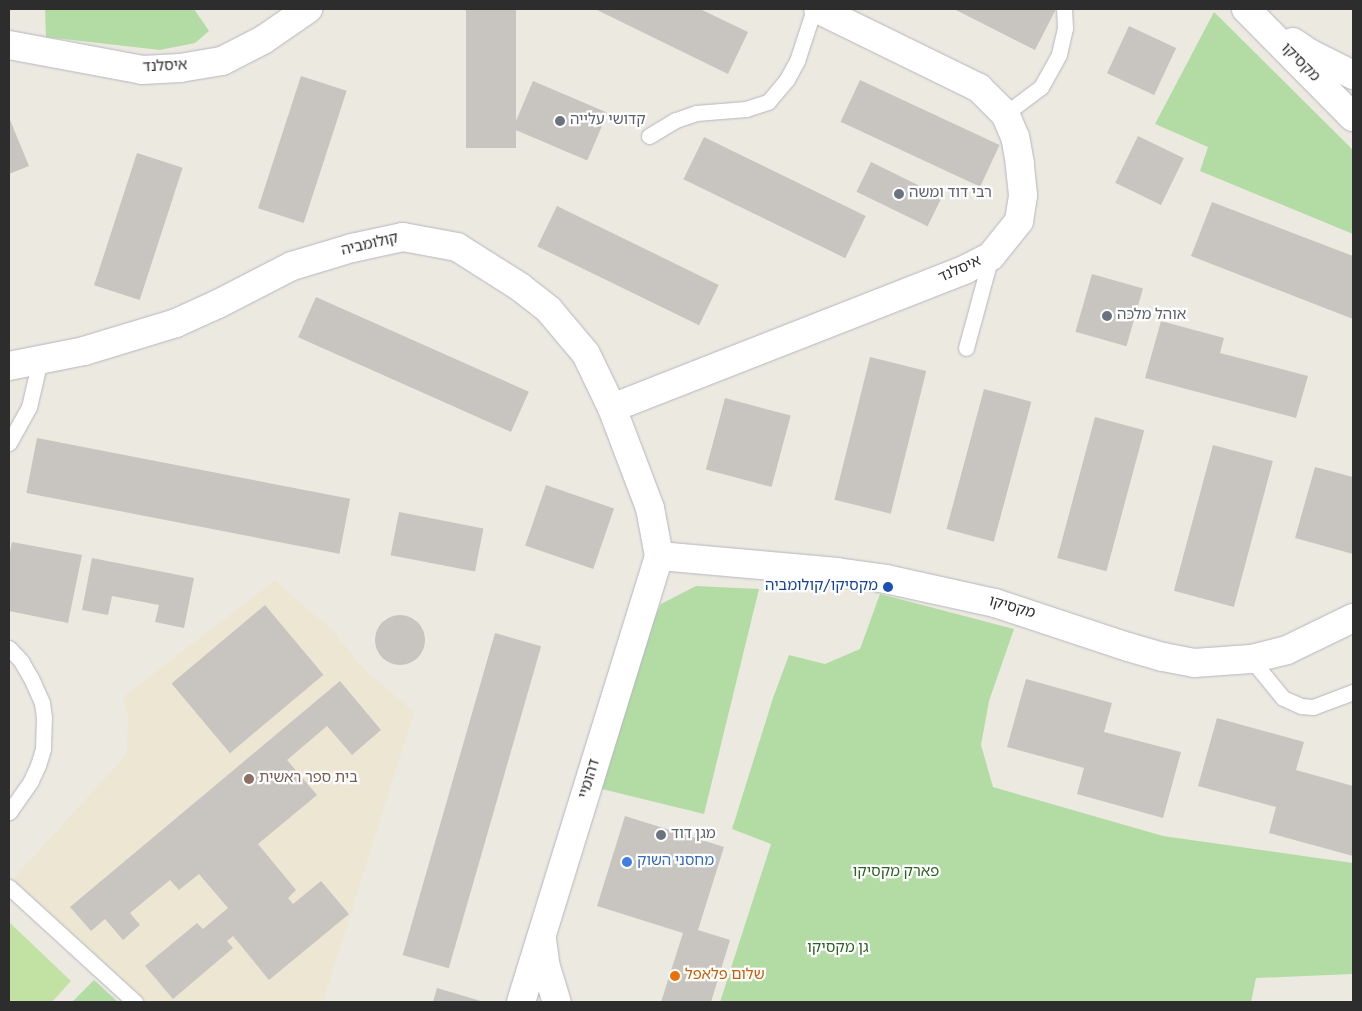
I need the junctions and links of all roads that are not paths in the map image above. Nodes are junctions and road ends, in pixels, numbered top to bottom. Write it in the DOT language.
graph roads {
  1 [pos="308,9"];
  2 [pos="814,9"];
  3 [pos="818,9"];
  4 [pos="1064,9"];
  5 [pos="1251,13"];
  6 [pos="9,45"];
  7 [pos="1353,75"];
  8 [pos="1005,114"];
  9 [pos="1353,116"];
  10 [pos="650,136"];
  11 [pos="991,256"];
  12 [pos="966,348"];
  13 [pos="40,360"];
  14 [pos="9,366"];
  15 [pos="612,408"];
  16 [pos="9,443"];
  17 [pos="659,556"];
  18 [pos="1353,618"];
  19 [pos="9,648"];
  20 [pos="1251,660"];
  21 [pos="1353,692"];
  22 [pos="9,812"];
  23 [pos="9,888"];
  24 [pos="541,936"];
  25 [pos="135,1002"];
  26 [pos="521,1002"];
  27 [pos="557,1002"];
  1 -- 6 [label="street, איסלנד"];
  2 -- 10 [label="lane"];
  3 -- 8 [label="street, איסלנד"];
  4 -- 8 [label="lane"];
  5 -- 7 [label="street"];
  5 -- 9 [label="street, מקסיקו"];
  8 -- 11 [label="street, איסלנד"];
  11 -- 12 [label="lane"];
  11 -- 15 [label="street, איסלנד"];
  13 -- 14 [label="street, קולומביה"];
  13 -- 15 [label="street, קולומביה"];
  13 -- 16 [label="lane"];
  15 -- 17 [label="street, קולומביה"];
  17 -- 20 [label="street, מקסיקו"];
  17 -- 24 [label="street, דהומיי"];
  18 -- 20 [label="street, מקסיקו"];
  19 -- 22 [label="lane"];
  20 -- 21 [label="lane"];
  23 -- 25 [label="lane"];
  24 -- 26 [label="street, דהומיי"];
  24 -- 27 [label="street"];
}
